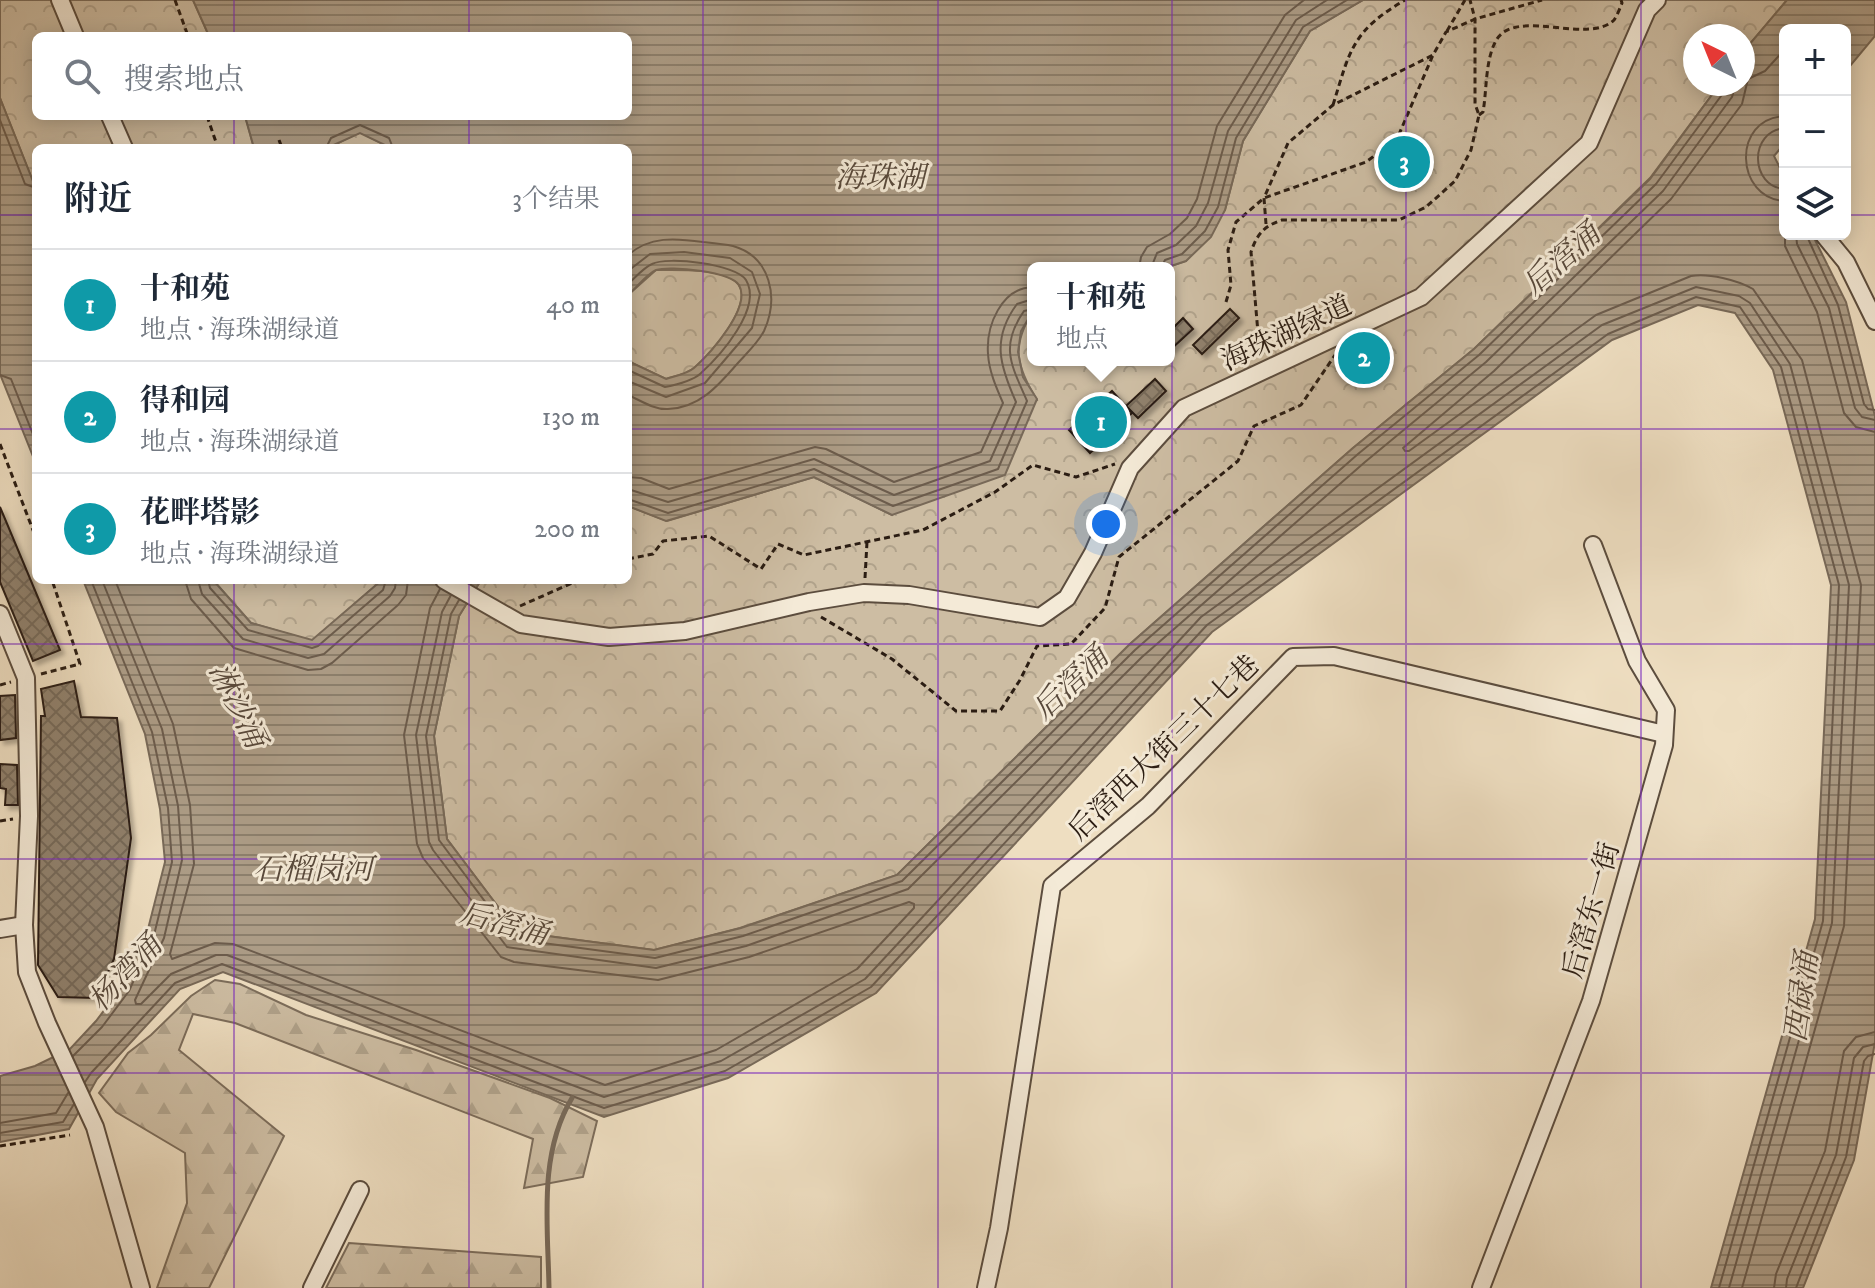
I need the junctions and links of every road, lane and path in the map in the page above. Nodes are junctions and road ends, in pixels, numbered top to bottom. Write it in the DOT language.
graph roads {
  1 [pos="60,0"];
  2 [pos="175,0"];
  3 [pos="1405,0"];
  4 [pos="1468,0"];
  5 [pos="1542,0"];
  6 [pos="1621,0"];
  7 [pos="1657,0"];
  8 [pos="1475,19"];
  9 [pos="73,32"];
  10 [pos="187,32"];
  11 [pos="1446,32"];
  12 [pos="1433,55"];
  13 [pos="1333,105"];
  14 [pos="1479,115"];
  15 [pos="112,120"];
  16 [pos="208,120"];
  17 [pos="279,140"];
  18 [pos="122,144"];
  19 [pos="217,144"];
  20 [pos="280,144"];
  21 [pos="1264,198"];
  22 [pos="1266,225"];
  23 [pos="1828,240"];
  24 [pos="1226,302"];
  25 [pos="1875,321"];
  26 [pos="1262,372"];
  27 [pos="0,444"];
  28 [pos="1130,468"];
  29 [pos="32,528"];
  30 [pos="867,542"];
  31 [pos="1593,545"];
  32 [pos="632,558"];
  33 [pos="53,584"];
  34 [pos="451,584"];
  35 [pos="574,584"];
  36 [pos="864,593"];
  37 [pos="0,614"];
  38 [pos="502,614"];
  39 [pos="26,678"];
  40 [pos="0,685"];
  41 [pos="1664,734"];
  42 [pos="24,925"];
  43 [pos="0,929"];
  44 [pos="70,1135"];
  45 [pos="0,1146"];
  46 [pos="360,1190"];
  47 [pos="141,1288"];
  48 [pos="312,1288"];
  49 [pos="986,1288"];
  50 [pos="1481,1288"];
  1 -- 9 [label="street"];
  2 -- 10 [label="path"];
  3 -- 13 [label="path"];
  4 -- 8 [label="path"];
  4 -- 11 [label="path"];
  5 -- 8 [label="path"];
  6 -- 14 [label="path"];
  7 -- 26 [label="street, 海珠湖绿道"];
  8 -- 11 [label="path"];
  8 -- 14 [label="path"];
  11 -- 12 [label="path"];
  12 -- 13 [label="path"];
  12 -- 21 [label="path"];
  13 -- 21 [label="path"];
  14 -- 22 [label="path"];
  15 -- 18 [label="street"];
  16 -- 19 [label="path"];
  17 -- 20 [label="path"];
  21 -- 22 [label="path"];
  21 -- 24 [label="path"];
  22 -- 26 [label="path"];
  23 -- 25 [label="street"];
  26 -- 28 [label="street, 海珠湖绿道"];
  27 -- 29 [label="path"];
  28 -- 30 [label="path"];
  28 -- 36 [label="street, 海珠湖绿道"];
  30 -- 32 [label="path"];
  30 -- 36 [label="path"];
  31 -- 41 [label="street, 后滘东一街"];
  33 -- 39 [label="path"];
  34 -- 38 [label="street, 海珠湖绿道"];
  35 -- 38 [label="path"];
  36 -- 38 [label="street, 海珠湖绿道"];
  37 -- 39 [label="street"];
  39 -- 40 [label="path"];
  39 -- 42 [label="street"];
  41 -- 49 [label="street, 后滘西大街三十七巷"];
  41 -- 50 [label="street, 后滘东一街"];
  42 -- 43 [label="street"];
  42 -- 47 [label="street"];
  44 -- 45 [label="path"];
  46 -- 48 [label="street"];
}
